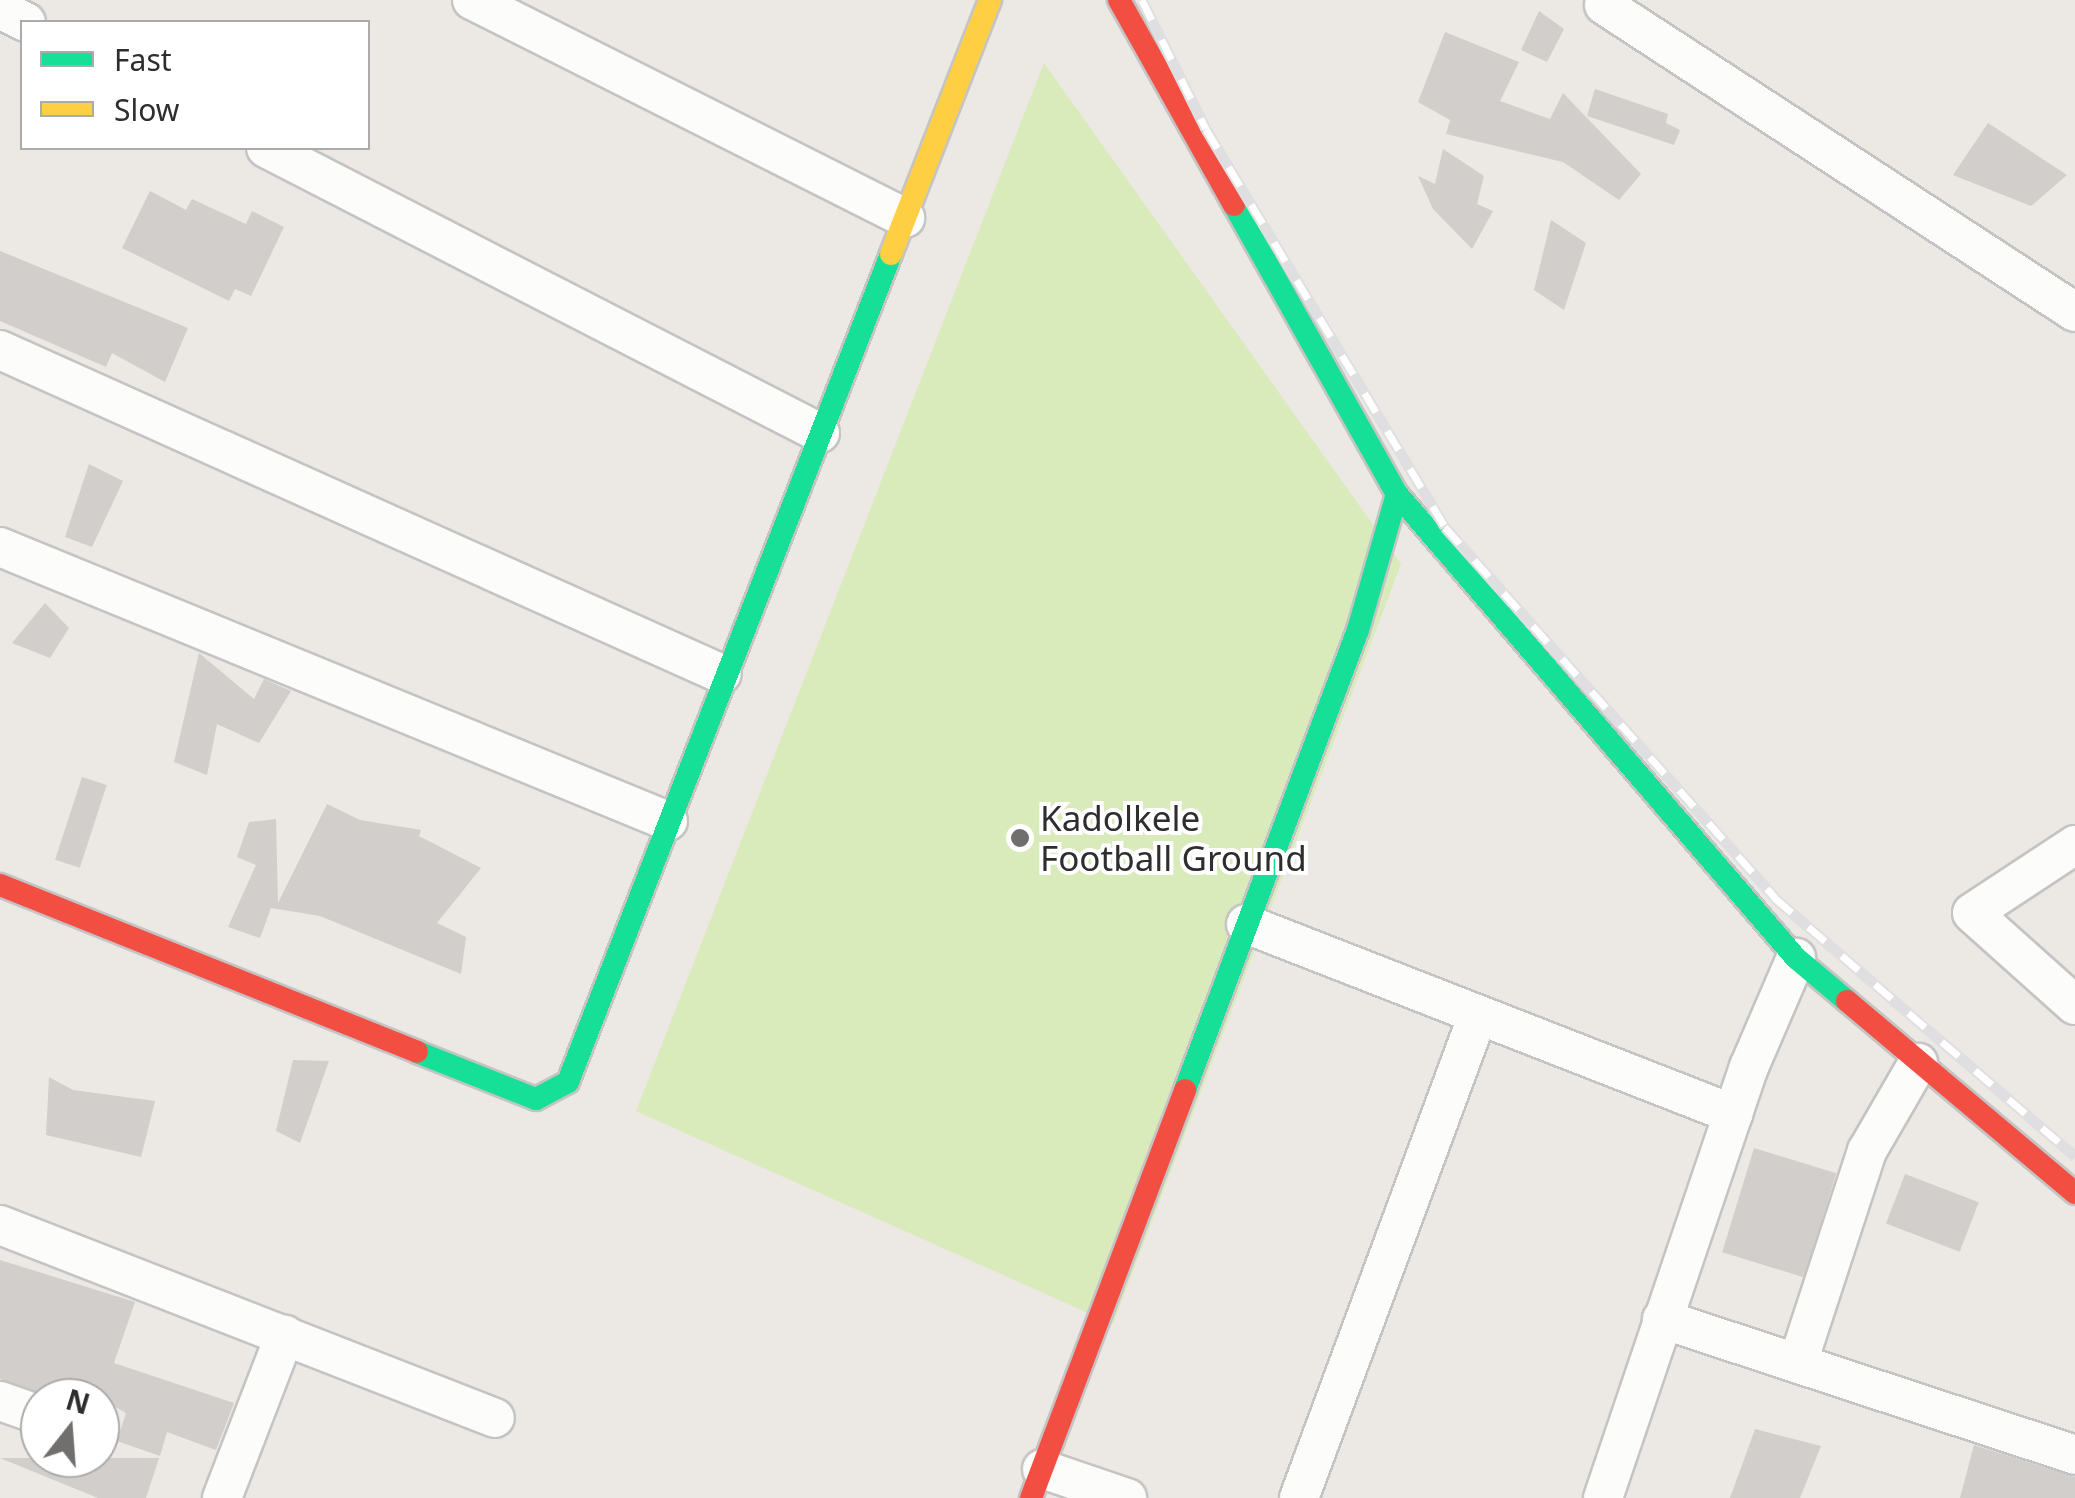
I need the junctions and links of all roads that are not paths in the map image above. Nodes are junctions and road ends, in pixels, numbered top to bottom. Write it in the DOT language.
graph roads {
  1 [pos="472,0"];
  2 [pos="990,0"];
  3 [pos="1119,0"];
  4 [pos="1604,5"];
  5 [pos="270,150"];
  6 [pos="904,218"];
  7 [pos="2075,312"];
  8 [pos="0,350"];
  9 [pos="820,433"];
  10 [pos="1397,494"];
  11 [pos="0,547"];
  12 [pos="722,674"];
  13 [pos="668,820"];
  14 [pos="2075,846"];
  15 [pos="0,885"];
  16 [pos="1246,924"];
  17 [pos="1796,958"];
  18 [pos="2075,1005"];
  19 [pos="1478,1016"];
  20 [pos="1918,1063"];
  21 [pos="1733,1114"];
  22 [pos="2075,1193"];
  23 [pos="0,1224"];
  24 [pos="1662,1318"];
  25 [pos="285,1335"];
  26 [pos="1798,1359"];
  27 [pos="495,1418"];
  28 [pos="2075,1455"];
  29 [pos="1036,1484"];
  30 [pos="222,1498"];
  31 [pos="1126,1498"];
  32 [pos="1299,1498"];
  33 [pos="1603,1498"];
  1 -- 6 [label="street"];
  2 -- 6 [label="street"];
  3 -- 10 [label="street"];
  4 -- 7 [label="street"];
  5 -- 9 [label="street"];
  6 -- 9 [label="street"];
  8 -- 12 [label="street"];
  9 -- 12 [label="street"];
  10 -- 16 [label="street"];
  10 -- 17 [label="street"];
  11 -- 13 [label="street"];
  12 -- 13 [label="street"];
  13 -- 15 [label="street"];
  14 -- 18 [label="street"];
  16 -- 19 [label="street"];
  16 -- 29 [label="street"];
  17 -- 20 [label="street"];
  17 -- 21 [label="street"];
  19 -- 21 [label="street"];
  19 -- 32 [label="street"];
  20 -- 22 [label="street"];
  20 -- 26 [label="street"];
  21 -- 24 [label="street"];
  23 -- 25 [label="street"];
  24 -- 26 [label="street"];
  24 -- 33 [label="street"];
  25 -- 27 [label="street"];
  25 -- 30 [label="street"];
  26 -- 28 [label="street"];
  29 -- 31 [label="street"];
}
